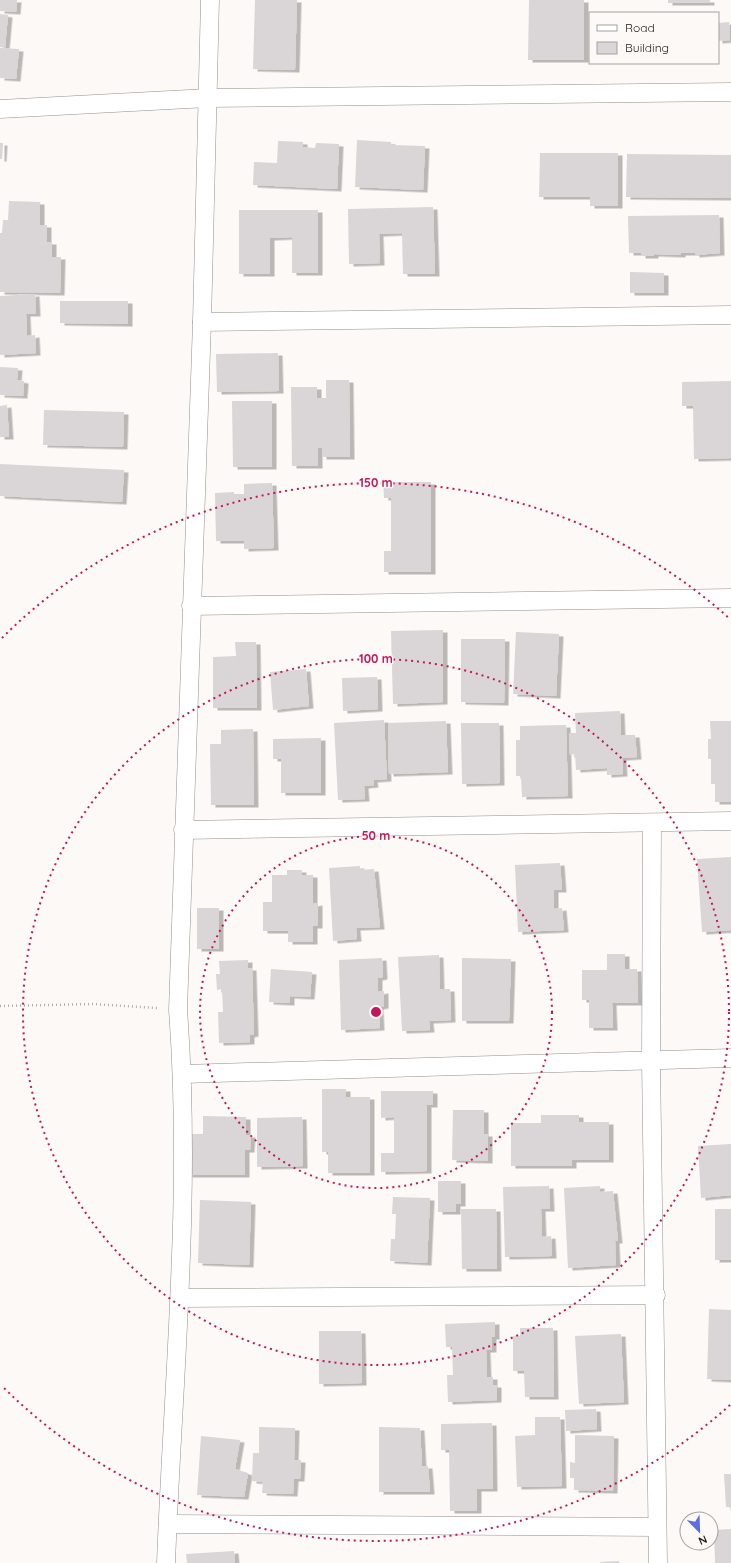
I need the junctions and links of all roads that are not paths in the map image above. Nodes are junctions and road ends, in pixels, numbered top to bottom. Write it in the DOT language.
graph roads {
  1 [pos="210,0"];
  2 [pos="731,92"];
  3 [pos="208,98"];
  4 [pos="0,109"];
  5 [pos="731,315"];
  6 [pos="202,322"];
  7 [pos="731,598"];
  8 [pos="191,606"];
  9 [pos="731,821"];
  10 [pos="652,823"];
  11 [pos="183,830"];
  12 [pos="731,1058"];
  13 [pos="651,1060"];
  14 [pos="183,1074"];
  15 [pos="656,1295"];
  16 [pos="180,1298"];
  17 [pos="168,1524"];
  18 [pos="657,1527"];
  19 [pos="166,1563"];
  20 [pos="658,1563"];
  1 -- 3 [label="street"];
  2 -- 3 [label="street"];
  3 -- 4 [label="street"];
  3 -- 6 [label="street"];
  5 -- 6 [label="street"];
  6 -- 8 [label="street"];
  7 -- 8 [label="street"];
  8 -- 11 [label="street"];
  9 -- 10 [label="street"];
  10 -- 11 [label="street"];
  10 -- 13 [label="street"];
  11 -- 14 [label="street"];
  12 -- 13 [label="street"];
  13 -- 14 [label="street"];
  13 -- 15 [label="street"];
  14 -- 16 [label="street"];
  15 -- 16 [label="street"];
  15 -- 18 [label="street"];
  16 -- 17 [label="street"];
  17 -- 18 [label="street"];
  17 -- 19 [label="street"];
  18 -- 20 [label="street"];
}
